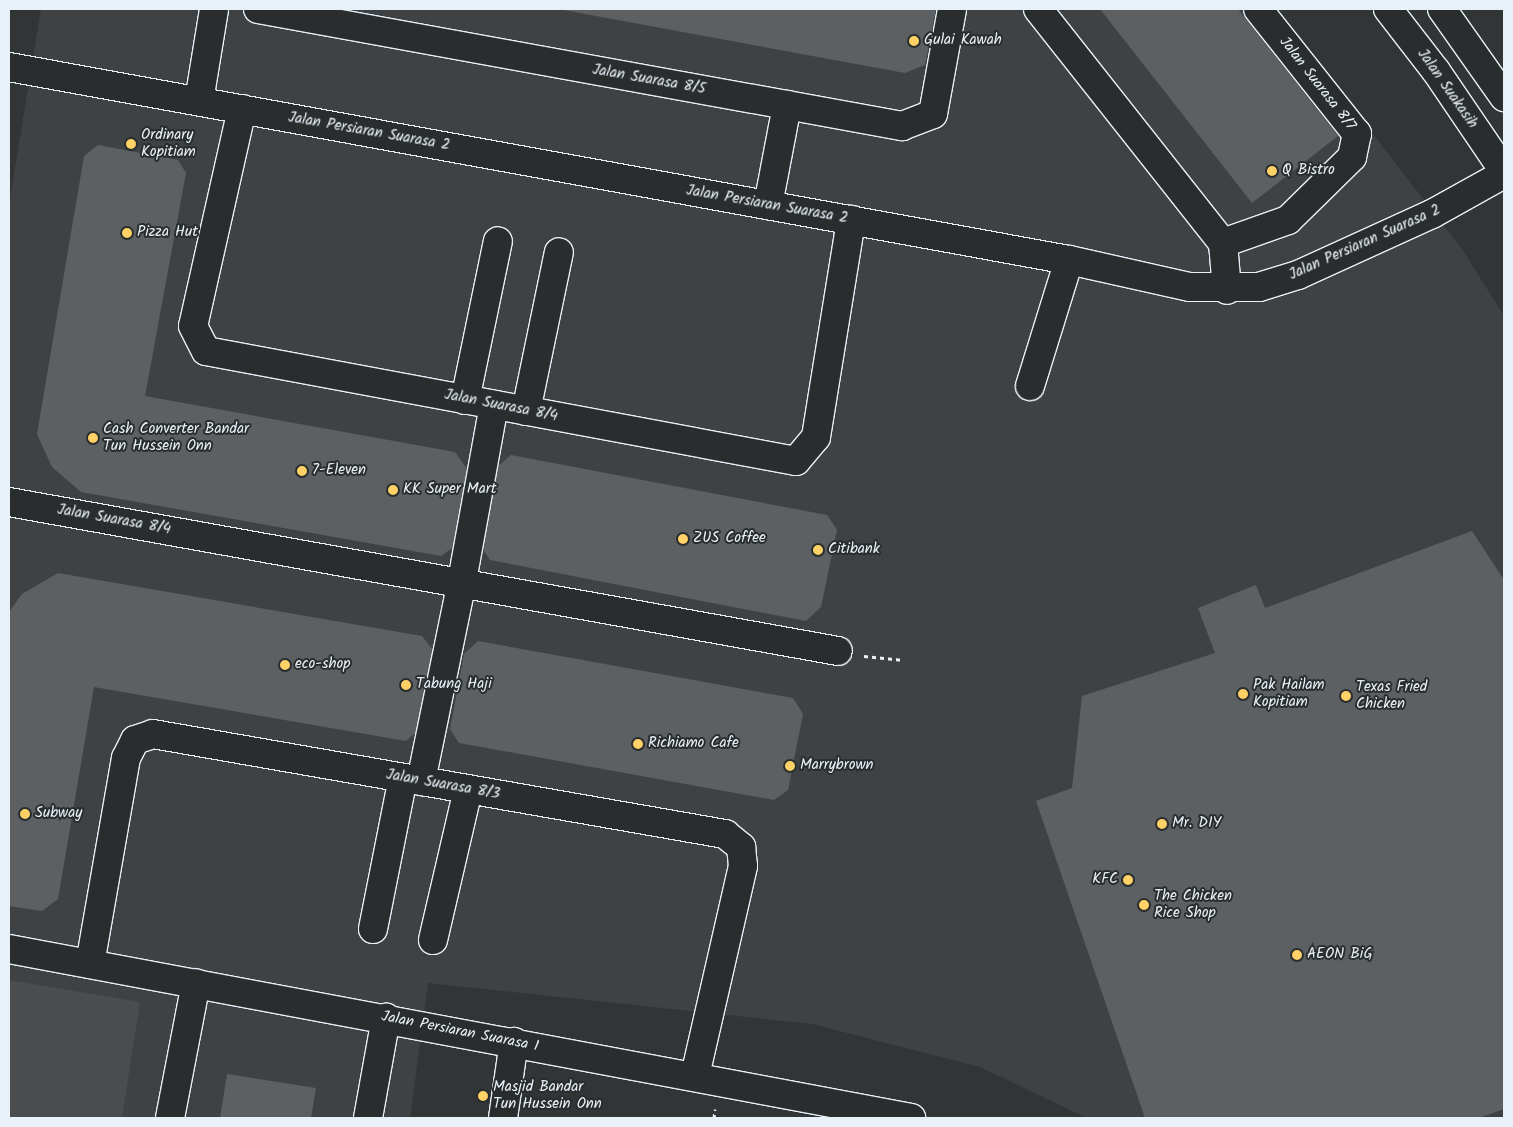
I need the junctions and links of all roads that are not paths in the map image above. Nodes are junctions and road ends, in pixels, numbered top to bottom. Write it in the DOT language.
graph roads {
  1 [pos="214,9"];
  2 [pos="258,9"];
  3 [pos="952,9"];
  4 [pos="1038,9"];
  5 [pos="1258,9"];
  6 [pos="1388,9"];
  7 [pos="1442,9"];
  8 [pos="9,67"];
  9 [pos="1504,97"];
  10 [pos="199,101"];
  11 [pos="787,105"];
  12 [pos="242,109"];
  13 [pos="1504,173"];
  14 [pos="768,205"];
  15 [pos="851,220"];
  16 [pos="498,241"];
  17 [pos="1223,243"];
  18 [pos="559,252"];
  19 [pos="1069,260"];
  20 [pos="1227,290"];
  21 [pos="1030,386"];
  22 [pos="465,400"];
  23 [pos="494,405"];
  24 [pos="526,411"];
  25 [pos="9,502"];
  26 [pos="462,581"];
  27 [pos="850,653"];
  28 [pos="412,779"];
  29 [pos="468,789"];
  30 [pos="373,930"];
  31 [pos="433,940"];
  32 [pos="9,949"];
  33 [pos="90,964"];
  34 [pos="196,983"];
  35 [pos="386,1018"];
  36 [pos="514,1042"];
  37 [pos="695,1076"];
  38 [pos="863,1114"];
  39 [pos="170,1118"];
  40 [pos="368,1118"];
  41 [pos="503,1118"];
  42 [pos="911,1118"];
  1 -- 10 [label="street"];
  2 -- 11 [label="street, Jalan Suarasa 8/5"];
  3 -- 11 [label="street, Jalan Suarasa 8/5"];
  4 -- 17 [label="street"];
  5 -- 17 [label="street, Jalan Suarasa 8/7"];
  6 -- 13 [label="street, Jalan Suakasih"];
  7 -- 9 [label="street"];
  8 -- 10 [label="street, Jalan Persiaran Suarasa 2"];
  10 -- 12 [label="street, Jalan Persiaran Suarasa 2"];
  11 -- 14 [label="street"];
  12 -- 14 [label="street, Jalan Persiaran Suarasa 2"];
  12 -- 22 [label="street, Jalan Suarasa 8/4"];
  13 -- 20 [label="street, Jalan Persiaran Suarasa 2"];
  14 -- 15 [label="street, Jalan Persiaran Suarasa 2"];
  15 -- 19 [label="street, Jalan Persiaran Suarasa 2"];
  15 -- 24 [label="street, Jalan Suarasa 8/4"];
  16 -- 22 [label="street"];
  17 -- 20 [label="street"];
  18 -- 24 [label="street"];
  19 -- 20 [label="street, Jalan Persiaran Suarasa 2"];
  19 -- 21 [label="street"];
  22 -- 23 [label="street, Jalan Suarasa 8/4"];
  23 -- 24 [label="street, Jalan Suarasa 8/4"];
  23 -- 26 [label="street"];
  25 -- 26 [label="street, Jalan Suarasa 8/4"];
  26 -- 27 [label="street, Jalan Suarasa 8/4"];
  26 -- 28 [label="street"];
  28 -- 29 [label="street, Jalan Suarasa 8/3"];
  28 -- 30 [label="street"];
  28 -- 33 [label="street, Jalan Suarasa 8/3"];
  29 -- 31 [label="street"];
  29 -- 37 [label="street, Jalan Suarasa 8/3"];
  32 -- 33 [label="street, Jalan Persiaran Suarasa 1"];
  33 -- 34 [label="street, Jalan Persiaran Suarasa 1"];
  34 -- 35 [label="street, Jalan Persiaran Suarasa 1"];
  34 -- 39 [label="street"];
  35 -- 36 [label="street, Jalan Persiaran Suarasa 1"];
  35 -- 40 [label="street"];
  36 -- 37 [label="street, Jalan Persiaran Suarasa 1"];
  36 -- 41 [label="street"];
  37 -- 38 [label="street, Jalan Persiaran Suarasa 1"];
  38 -- 42 [label="street, Jalan Persiaran Suarasa 1"];
}
